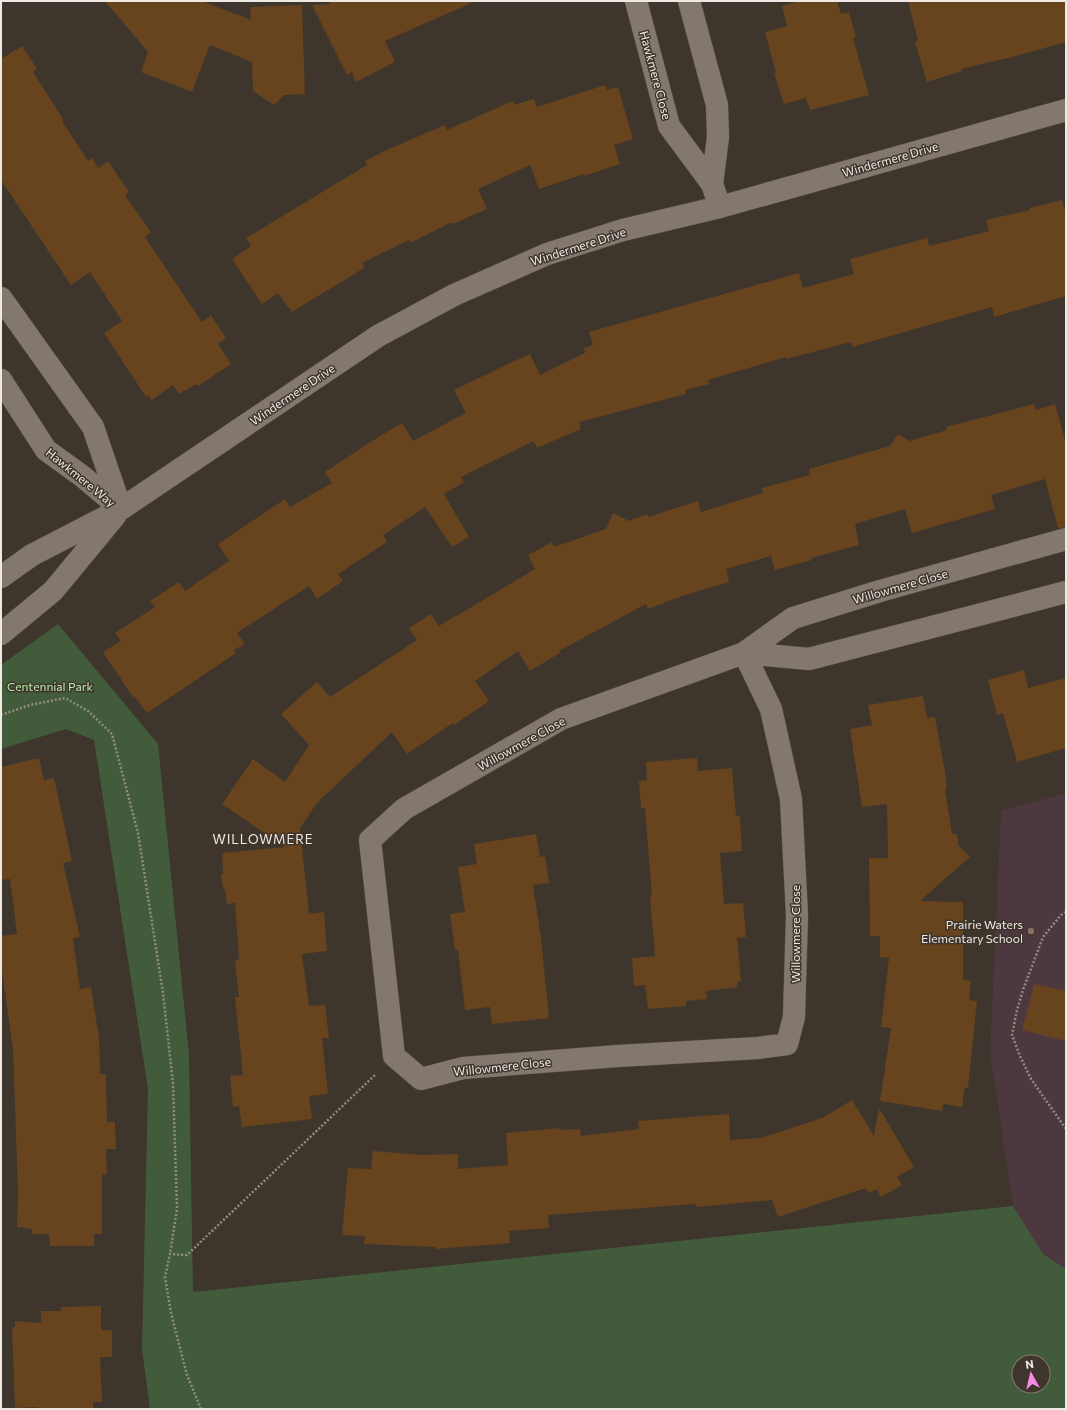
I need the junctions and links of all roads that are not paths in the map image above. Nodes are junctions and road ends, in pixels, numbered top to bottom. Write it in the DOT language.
graph roads {
  1 [pos="636,1"];
  2 [pos="689,1"];
  3 [pos="1066,110"];
  4 [pos="712,184"];
  5 [pos="720,207"];
  6 [pos="1,298"];
  7 [pos="1,380"];
  8 [pos="120,509"];
  9 [pos="1066,539"];
  10 [pos="1,577"];
  11 [pos="1066,592"];
  12 [pos="1,634"];
  13 [pos="744,653"];
  1 -- 4 [label="street, Hawkmere Close"];
  2 -- 4 [label="street, Hawkmere Close"];
  3 -- 5 [label="street, Windermere Drive"];
  4 -- 5 [label="street, Hawkmere Close"];
  5 -- 8 [label="street, Windermere Drive"];
  6 -- 8 [label="street, Hawkmere Way"];
  7 -- 8 [label="street, Hawkmere Way"];
  8 -- 10 [label="street, Windermere Drive"];
  8 -- 12 [label="street, Windermere Drive"];
  9 -- 13 [label="street, Willowmere Close"];
  11 -- 13 [label="street, Willowmere Close"];
  13 -- 13 [label="street, Willowmere Close"];
}
